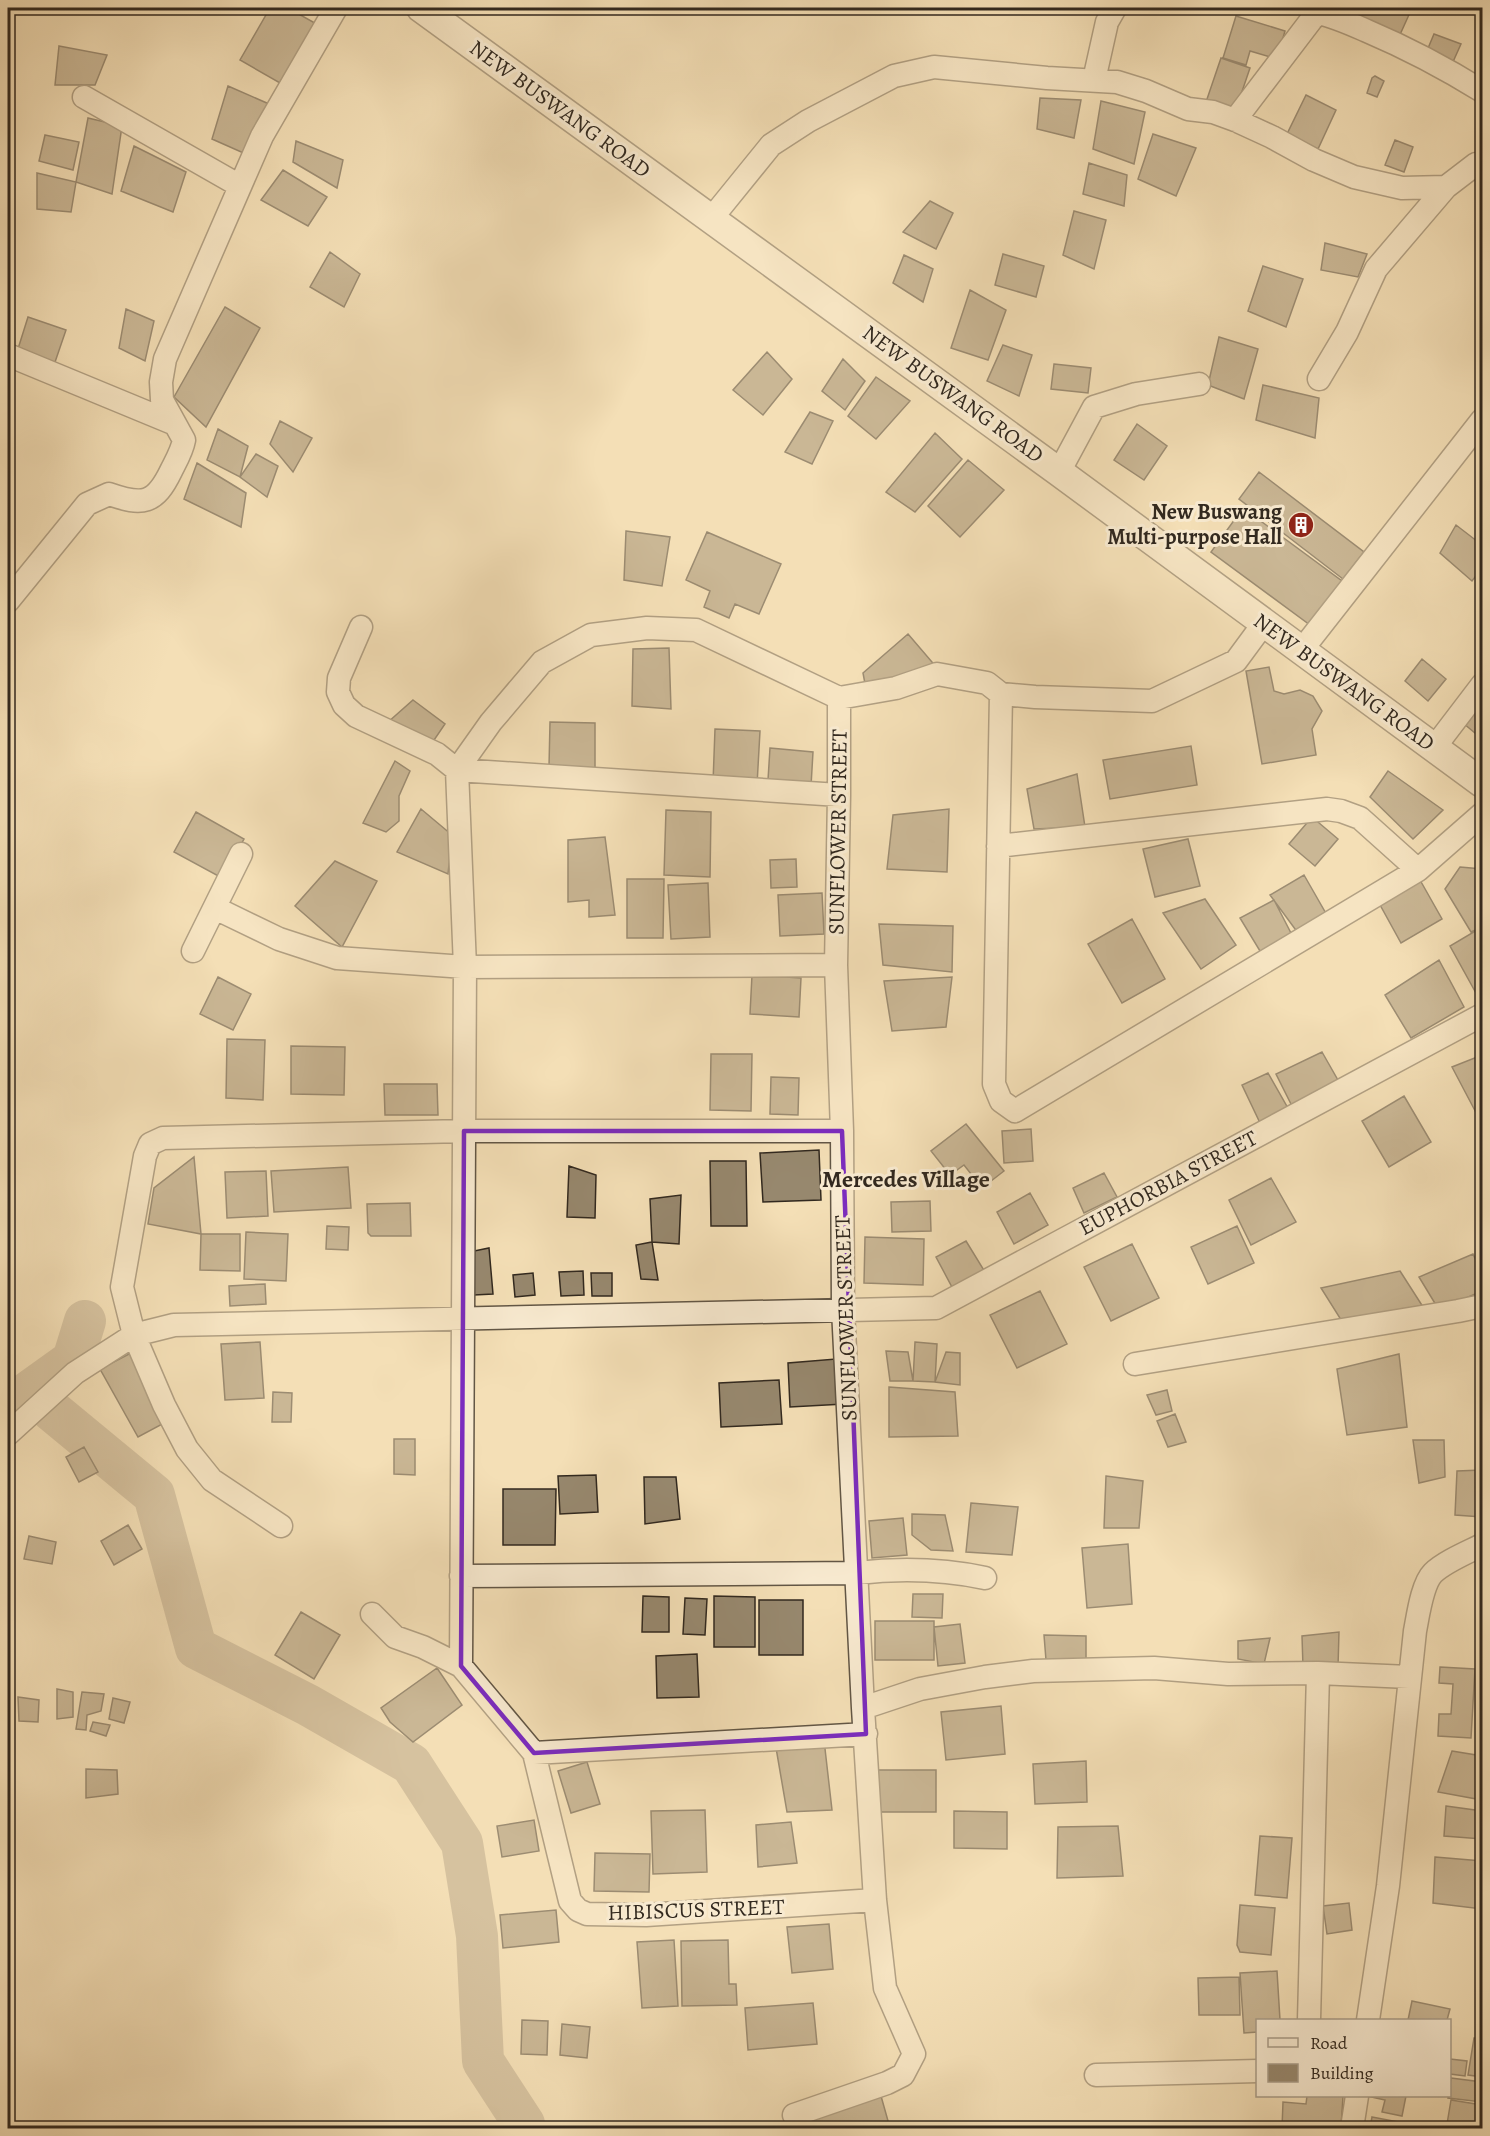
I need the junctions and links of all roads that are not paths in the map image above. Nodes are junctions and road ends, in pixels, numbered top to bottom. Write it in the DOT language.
graph roads {
  1 [pos="336,8"];
  2 [pos="421,8"];
  3 [pos="1115,8"];
  4 [pos="1094,80"];
  5 [pos="1482,91"];
  6 [pos="84,97"];
  7 [pos="1235,120"];
  8 [pos="1480,162"];
  9 [pos="240,186"];
  10 [pos="1446,187"];
  11 [pos="711,219"];
  12 [pos="8,355"];
  13 [pos="1319,378"];
  14 [pos="1198,384"];
  15 [pos="1482,420"];
  16 [pos="175,424"];
  17 [pos="1059,472"];
  18 [pos="8,602"];
  19 [pos="1263,623"];
  20 [pos="362,627"];
  21 [pos="1301,651"];
  22 [pos="1482,685"];
  23 [pos="1001,694"];
  24 [pos="839,698"];
  25 [pos="1434,748"];
  26 [pos="457,770"];
  27 [pos="1482,783"];
  28 [pos="839,795"];
  29 [pos="1482,814"];
  30 [pos="998,846"];
  31 [pos="241,854"];
  32 [pos="1418,870"];
  33 [pos="215,908"];
  34 [pos="193,951"];
  35 [pos="836,965"];
  36 [pos="465,967"];
  37 [pos="1482,1015"];
  38 [pos="464,1131"];
  39 [pos="842,1131"];
  40 [pos="1482,1305"];
  41 [pos="843,1309"];
  42 [pos="463,1318"];
  43 [pos="134,1335"];
  44 [pos="1135,1364"];
  45 [pos="8,1434"];
  46 [pos="281,1526"];
  47 [pos="1482,1545"];
  48 [pos="857,1573"];
  49 [pos="461,1576"];
  50 [pos="985,1578"];
  51 [pos="372,1614"];
  52 [pos="461,1666"];
  53 [pos="1318,1673"];
  54 [pos="1409,1677"];
  55 [pos="863,1707"];
  56 [pos="866,1734"];
  57 [pos="534,1753"];
  58 [pos="875,1900"];
  59 [pos="1309,2019"];
  60 [pos="1368,2019"];
  61 [pos="1256,2071"];
  62 [pos="1096,2075"];
  63 [pos="1357,2097"];
  64 [pos="794,2115"];
  65 [pos="1352,2128"];
  1 -- 9 [label="street"];
  2 -- 11 [label="street, NEW BUSWANG ROAD"];
  3 -- 4 [label="street"];
  4 -- 7 [label="street"];
  4 -- 11 [label="street"];
  5 -- 7 [label="street"];
  6 -- 9 [label="street"];
  7 -- 10 [label="street"];
  8 -- 10 [label="street"];
  9 -- 16 [label="street"];
  10 -- 13 [label="street"];
  11 -- 17 [label="street, NEW BUSWANG ROAD"];
  12 -- 16 [label="street"];
  14 -- 17 [label="street"];
  15 -- 21 [label="street"];
  16 -- 18 [label="street"];
  17 -- 19 [label="street, NEW BUSWANG ROAD"];
  19 -- 21 [label="street, NEW BUSWANG ROAD"];
  19 -- 23 [label="street"];
  20 -- 26 [label="street"];
  21 -- 25 [label="street, NEW BUSWANG ROAD"];
  22 -- 25 [label="street"];
  23 -- 24 [label="street"];
  23 -- 30 [label="street"];
  24 -- 26 [label="street"];
  24 -- 28 [label="street, SUNFLOWER STREET"];
  25 -- 27 [label="street, NEW BUSWANG ROAD"];
  26 -- 28 [label="street"];
  26 -- 36 [label="street"];
  28 -- 35 [label="street, SUNFLOWER STREET"];
  29 -- 32 [label="street"];
  30 -- 32 [label="street"];
  30 -- 32 [label="street"];
  31 -- 33 [label="street"];
  33 -- 34 [label="street"];
  33 -- 36 [label="street"];
  35 -- 36 [label="street"];
  35 -- 39 [label="street, SUNFLOWER STREET"];
  36 -- 38 [label="street"];
  37 -- 41 [label="street, EUPHORBIA STREET"];
  38 -- 39 [label="street"];
  38 -- 42 [label="street"];
  38 -- 43 [label="street"];
  39 -- 41 [label="street, SUNFLOWER STREET"];
  40 -- 44 [label="street"];
  41 -- 42 [label="street, EUPHORBIA STREET"];
  41 -- 48 [label="street, SUNFLOWER STREET"];
  42 -- 43 [label="street, EUPHORBIA STREET"];
  42 -- 49 [label="street"];
  43 -- 45 [label="street, EUPHORBIA STREET"];
  43 -- 46 [label="street"];
  47 -- 54 [label="street"];
  48 -- 49 [label="street"];
  48 -- 50 [label="street"];
  48 -- 55 [label="street, SUNFLOWER STREET"];
  49 -- 52 [label="street"];
  51 -- 52 [label="street"];
  52 -- 57 [label="street, HIBISCUS STREET"];
  53 -- 54 [label="street"];
  53 -- 55 [label="street"];
  53 -- 59 [label="street"];
  54 -- 60 [label="street"];
  55 -- 56 [label="street, SUNFLOWER STREET"];
  56 -- 57 [label="street"];
  56 -- 58 [label="street, SUNFLOWER STREET"];
  57 -- 58 [label="street, HIBISCUS STREET"];
  58 -- 64 [label="street, SUNFLOWER STREET"];
  61 -- 62 [label="street"];
  63 -- 65 [label="street"];
}
